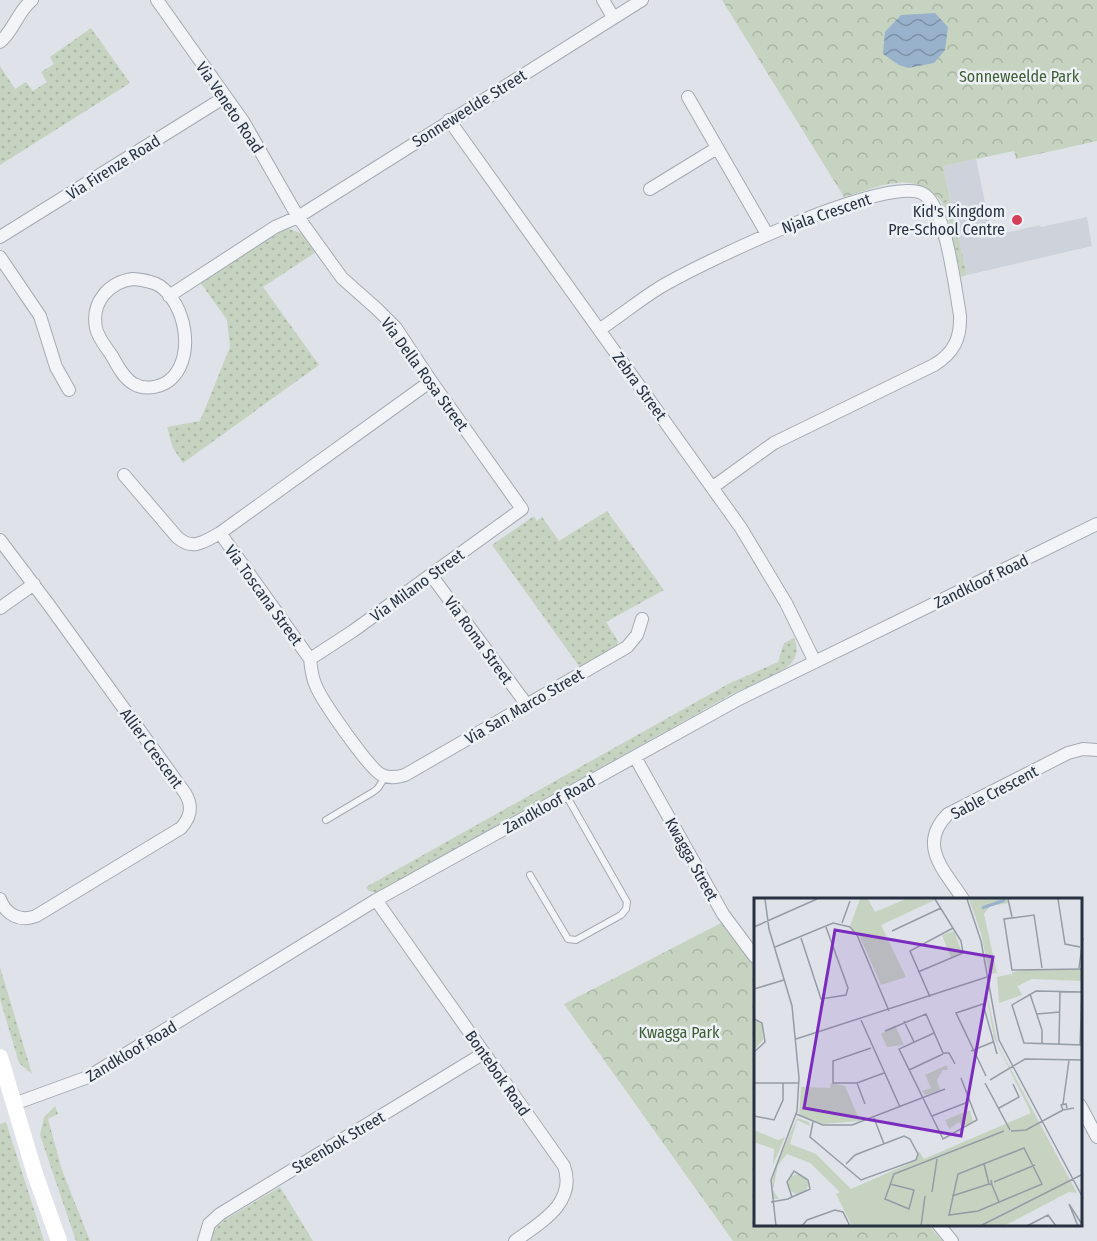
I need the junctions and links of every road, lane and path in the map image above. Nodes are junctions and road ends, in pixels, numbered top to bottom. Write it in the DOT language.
graph roads {
  1 [pos="32,0"];
  2 [pos="157,0"];
  3 [pos="603,0"];
  4 [pos="642,0"];
  5 [pos="614,17"];
  6 [pos="0,42"];
  7 [pos="225,97"];
  8 [pos="688,97"];
  9 [pos="449,120"];
  10 [pos="717,148"];
  11 [pos="650,189"];
  12 [pos="298,217"];
  13 [pos="767,234"];
  14 [pos="0,237"];
  15 [pos="0,257"];
  16 [pos="169,296"];
  17 [pos="599,330"];
  18 [pos="431,381"];
  19 [pos="69,390"];
  20 [pos="124,475"];
  21 [pos="713,487"];
  22 [pos="522,509"];
  23 [pos="1097,524"];
  24 [pos="220,533"];
  25 [pos="0,540"];
  26 [pos="431,575"];
  27 [pos="34,584"];
  28 [pos="0,608"];
  29 [pos="642,619"];
  30 [pos="310,659"];
  31 [pos="815,662"];
  32 [pos="527,705"];
  33 [pos="1097,750"];
  34 [pos="635,757"];
  35 [pos="389,777"];
  36 [pos="566,795"];
  37 [pos="326,820"];
  38 [pos="530,875"];
  39 [pos="0,898"];
  40 [pos="962,898"];
  41 [pos="376,900"];
  42 [pos="754,956"];
  43 [pos="484,1053"];
  44 [pos="0,1057"];
  45 [pos="14,1104"];
  46 [pos="1082,1109"];
  47 [pos="1097,1137"];
  48 [pos="940,1226"];
  49 [pos="59,1241"];
  50 [pos="204,1241"];
  51 [pos="515,1241"];
  52 [pos="952,1241"];
  1 -- 6 [label="street"];
  2 -- 7 [label="street, Via Veneto Road"];
  3 -- 5 [label="street"];
  4 -- 5 [label="street, Sonneweelde Street"];
  5 -- 9 [label="street, Sonneweelde Street"];
  7 -- 12 [label="street, Via Veneto Road"];
  7 -- 14 [label="street, Via Firenze Road"];
  8 -- 10 [label="street"];
  9 -- 12 [label="street, Sonneweelde Street"];
  9 -- 17 [label="street, Zebra Street"];
  10 -- 11 [label="street"];
  10 -- 13 [label="street"];
  12 -- 16 [label="street, Sonneweelde Street"];
  12 -- 18 [label="street, Via Della Rosa Street"];
  13 -- 17 [label="street, Njala Crescent"];
  13 -- 21 [label="street, Njala Crescent"];
  15 -- 19 [label="street"];
  16 -- 16 [label="street"];
  17 -- 21 [label="street, Zebra Street"];
  18 -- 22 [label="street, Via Della Rosa Street"];
  18 -- 24 [label="street, Via Toscana Street"];
  20 -- 24 [label="street"];
  21 -- 31 [label="street, Zebra Street"];
  22 -- 26 [label="street, Via Milano Street"];
  23 -- 31 [label="street, Zandkloof Road"];
  24 -- 30 [label="street, Via Toscana Street"];
  25 -- 27 [label="street, Allier Crescent"];
  26 -- 30 [label="street, Via Milano Street"];
  26 -- 32 [label="street, Via Roma Street"];
  27 -- 28 [label="street"];
  27 -- 39 [label="street, Allier Crescent"];
  29 -- 32 [label="street, Via San Marco Street"];
  30 -- 35 [label="street, Via Toscana Street"];
  31 -- 34 [label="street, Zandkloof Road"];
  32 -- 35 [label="street, Via San Marco Street"];
  33 -- 40 [label="street, Sable Crescent"];
  34 -- 36 [label="street, Zandkloof Road"];
  34 -- 42 [label="street, Kwagga Street"];
  35 -- 37 [label="lane, Via San Marco Street"];
  36 -- 38 [label="lane"];
  36 -- 41 [label="street, Zandkloof Road"];
  41 -- 43 [label="street, Bontebok Road"];
  41 -- 45 [label="street, Zandkloof Road"];
  43 -- 50 [label="street, Steenbok Street"];
  43 -- 51 [label="street, Bontebok Road"];
  44 -- 45 [label="street"];
  45 -- 49 [label="street"];
  46 -- 47 [label="street"];
  48 -- 52 [label="street"];
}
